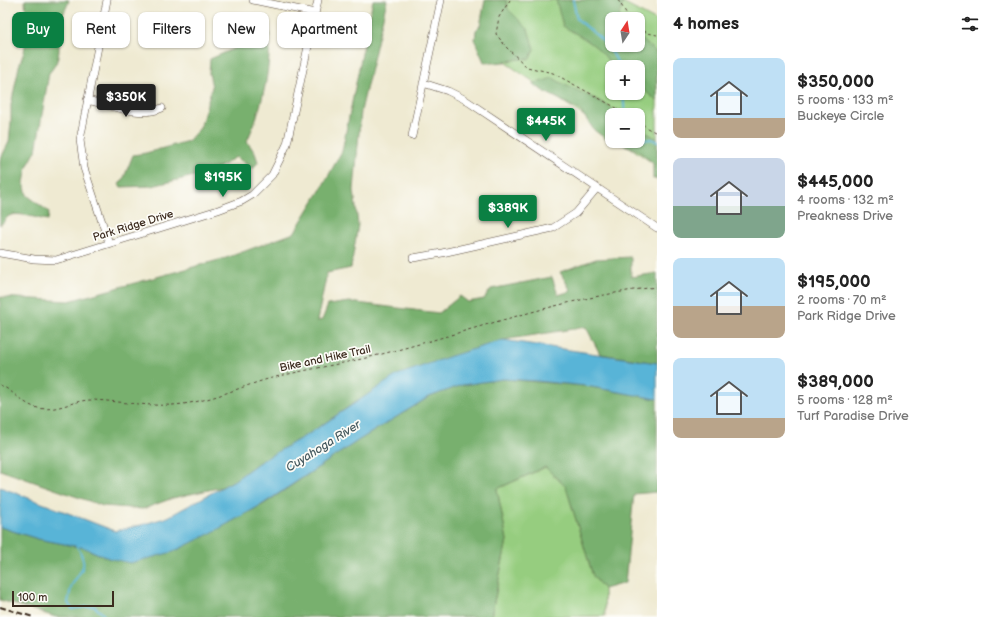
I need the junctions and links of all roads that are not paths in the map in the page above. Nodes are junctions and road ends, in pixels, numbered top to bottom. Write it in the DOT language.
graph roads {
  1 [pos="107,0"];
  2 [pos="253,0"];
  3 [pos="318,0"];
  4 [pos="440,0"];
  5 [pos="310,12"];
  6 [pos="315,12"];
  7 [pos="308,48"];
  8 [pos="423,83"];
  9 [pos="87,100"];
  10 [pos="162,108"];
  11 [pos="412,136"];
  12 [pos="597,188"];
  13 [pos="657,228"];
  14 [pos="109,243"];
  15 [pos="0,253"];
  16 [pos="413,258"];
  1 -- 9 [label="street"];
  2 -- 5 [label="street"];
  3 -- 6 [label="street, Park Ridge Drive"];
  4 -- 8 [label="street"];
  7 -- 14 [label="street, Park Ridge Drive"];
  8 -- 11 [label="street"];
  8 -- 12 [label="street"];
  9 -- 10 [label="street"];
  9 -- 14 [label="street"];
  12 -- 13 [label="street"];
  12 -- 16 [label="street"];
  14 -- 15 [label="street, Park Ridge Drive"];
}
